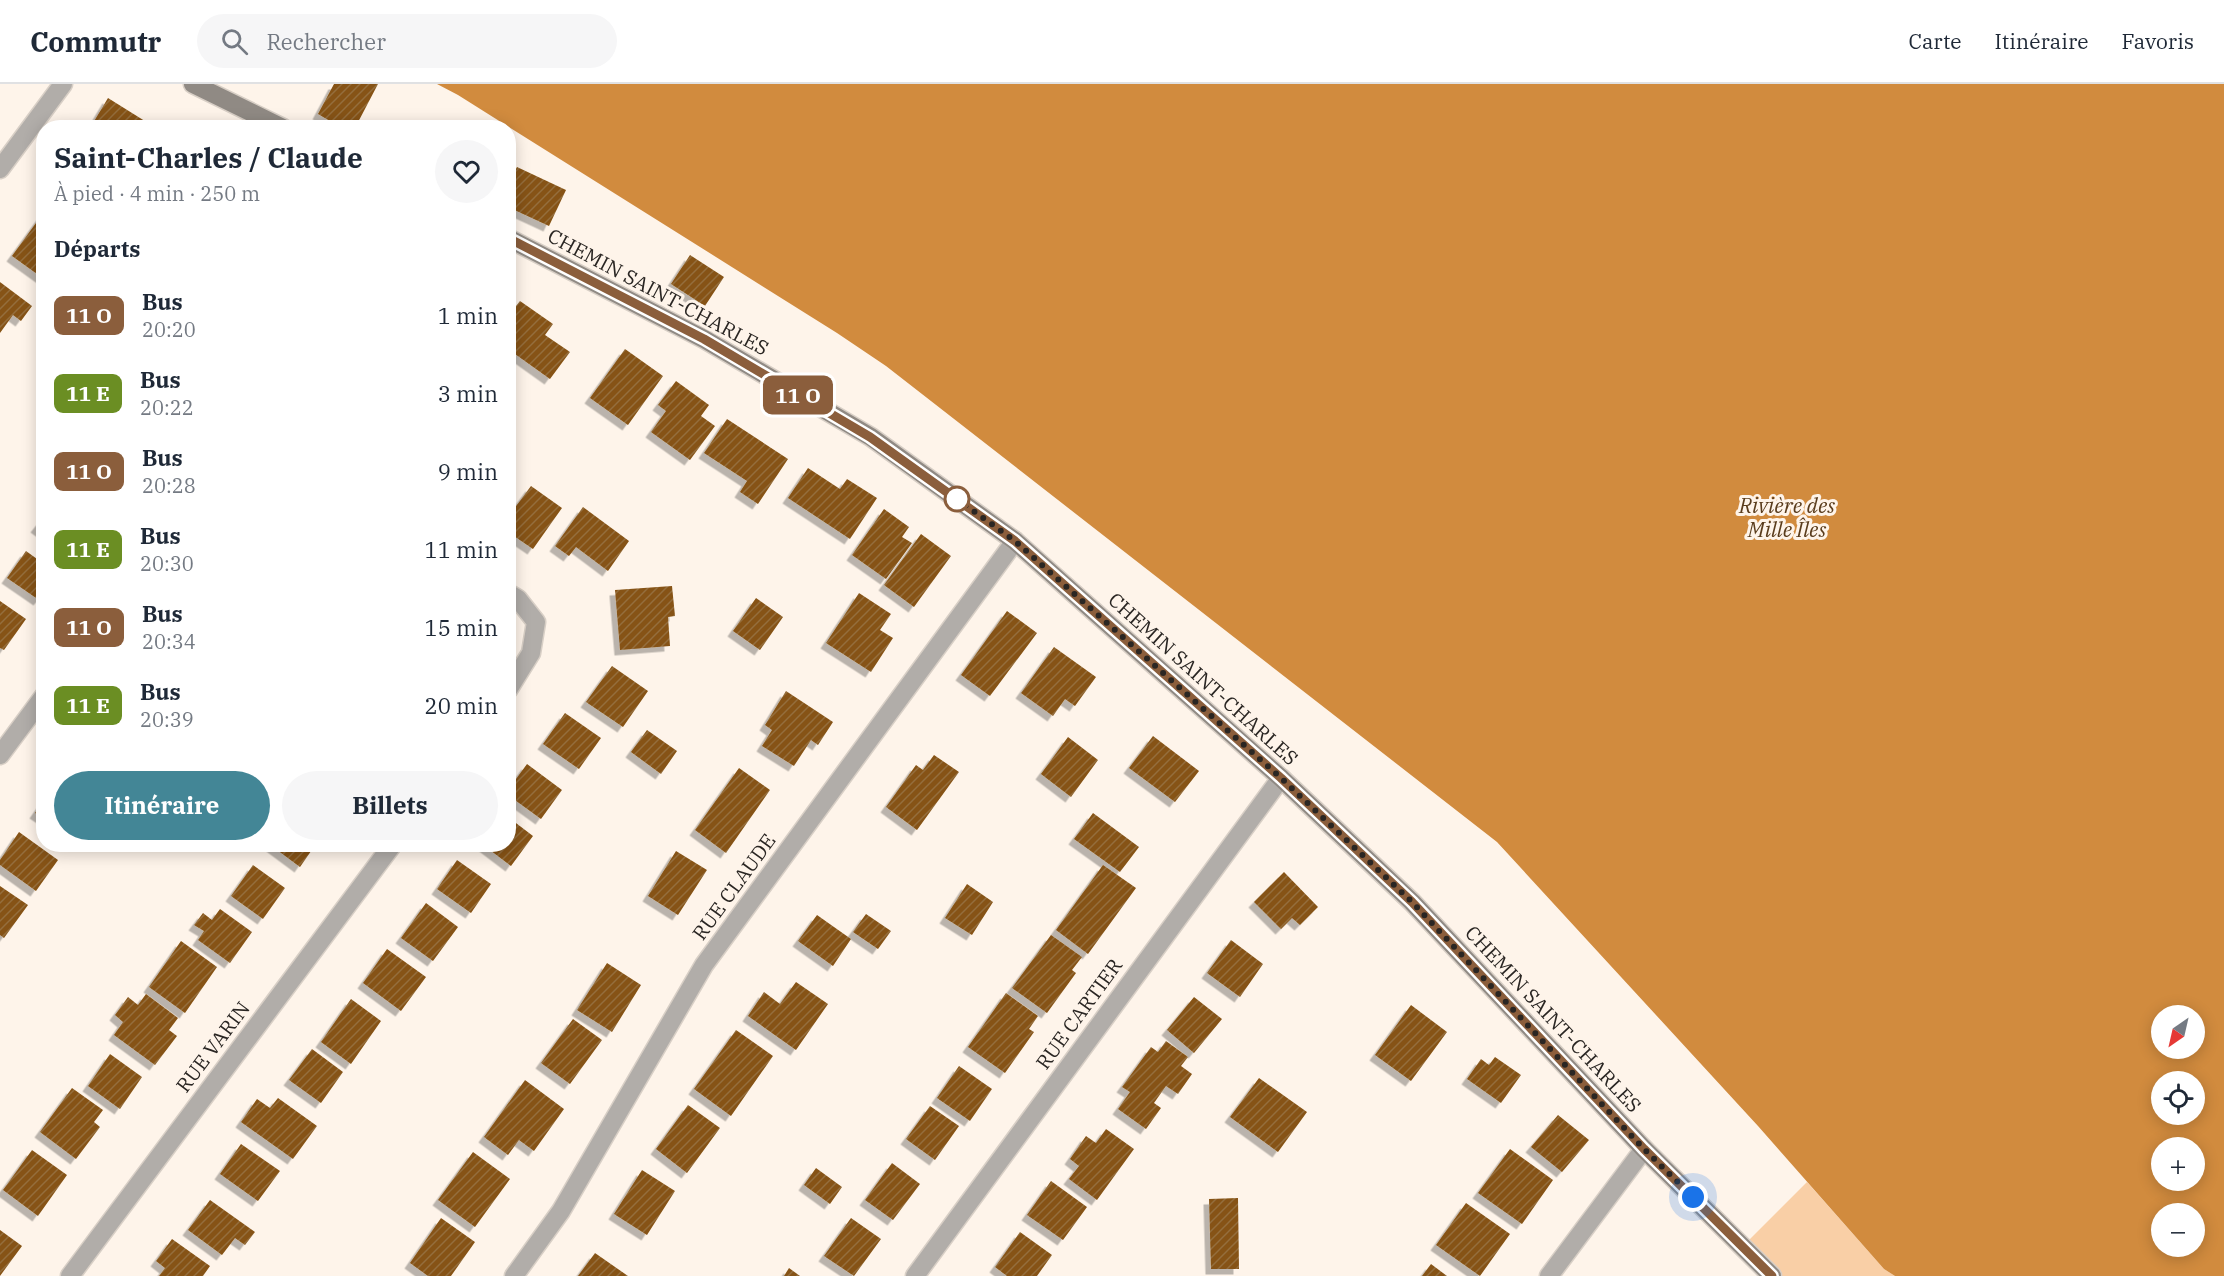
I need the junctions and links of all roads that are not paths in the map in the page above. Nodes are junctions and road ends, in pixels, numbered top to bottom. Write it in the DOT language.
graph roads {
  1 [pos="63,84"];
  2 [pos="193,84"];
  3 [pos="36,120"];
  4 [pos="36,120"];
  5 [pos="267,120"];
  6 [pos="0,169"];
  7 [pos="516,242"];
  8 [pos="1015,541"];
  9 [pos="516,598"];
  10 [pos="516,677"];
  11 [pos="36,707"];
  12 [pos="0,755"];
  13 [pos="1281,778"];
  14 [pos="387,852"];
  15 [pos="1644,1149"];
  16 [pos="70,1276"];
  17 [pos="514,1276"];
  18 [pos="915,1276"];
  19 [pos="1549,1276"];
  20 [pos="1772,1276"];
  1 -- 4 [label="street"];
  2 -- 5 [label="main road"];
  3 -- 6 [label="street"];
  7 -- 8 [label="main road, CHEMIN SAINT-CHARLES"];
  8 -- 13 [label="main road, CHEMIN SAINT-CHARLES"];
  8 -- 17 [label="street, RUE CLAUDE"];
  9 -- 10 [label="street"];
  11 -- 12 [label="street"];
  13 -- 15 [label="main road, CHEMIN SAINT-CHARLES"];
  13 -- 18 [label="street, RUE CARTIER"];
  14 -- 16 [label="street, RUE VARIN"];
  15 -- 19 [label="street"];
  15 -- 20 [label="main road, CHEMIN SAINT-CHARLES"];
}
